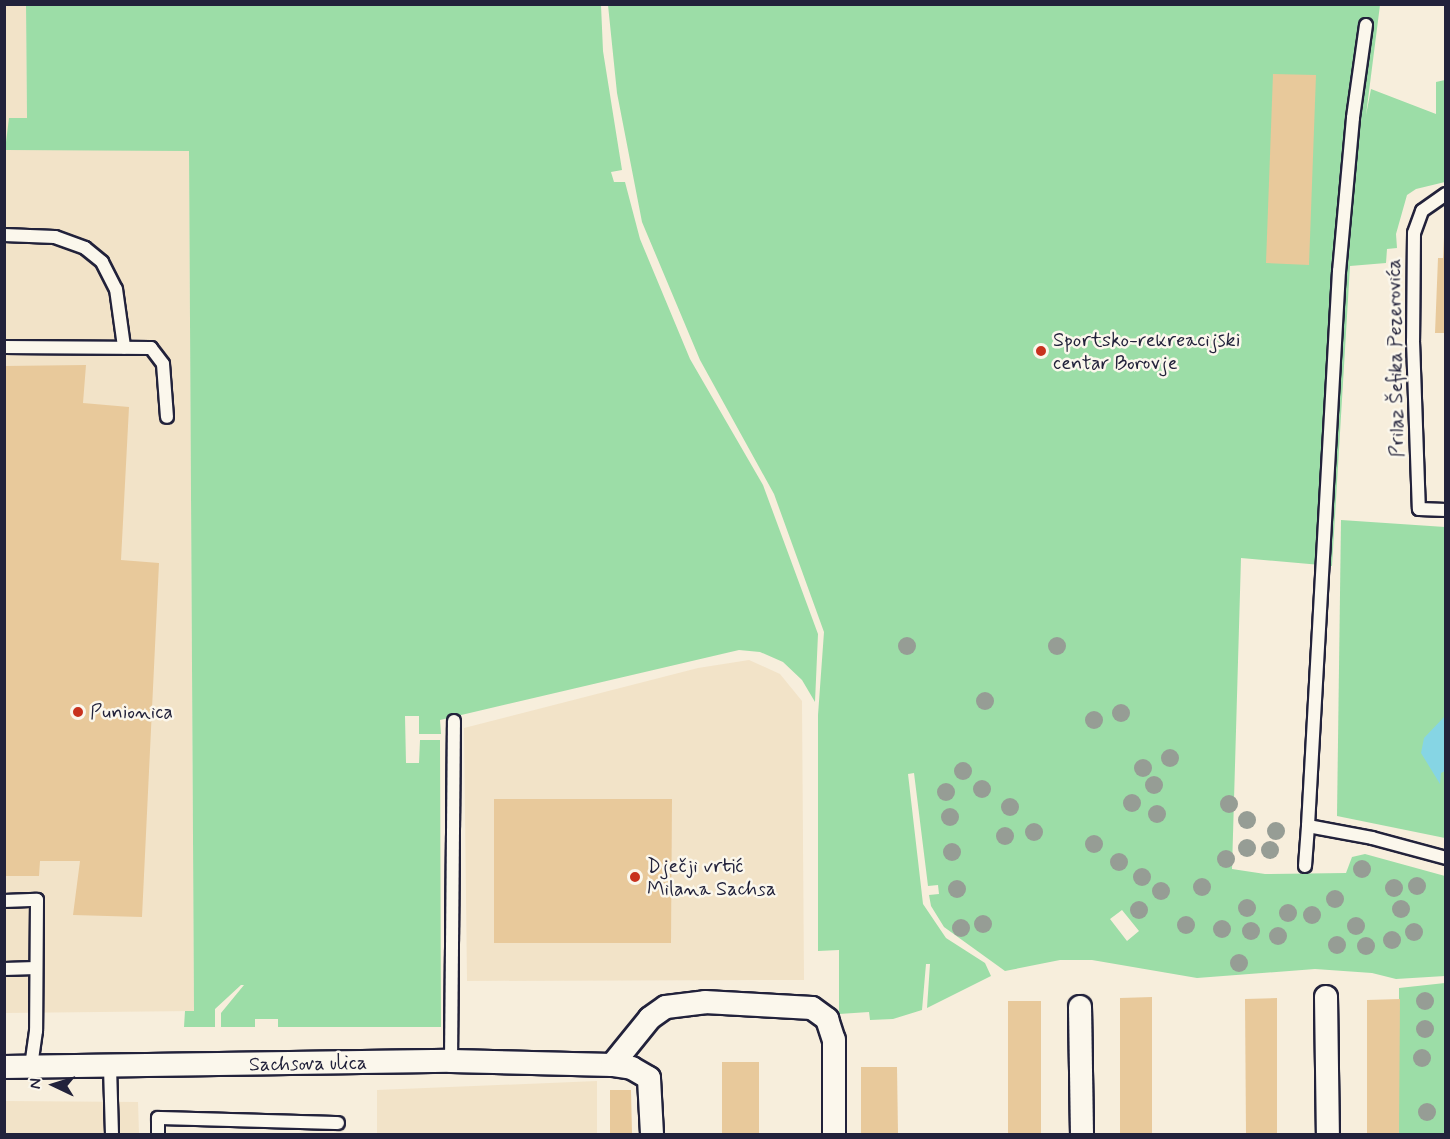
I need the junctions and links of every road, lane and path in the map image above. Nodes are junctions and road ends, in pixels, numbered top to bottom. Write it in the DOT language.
graph roads {
  1 [pos="1366,25"];
  2 [pos="1446,194"];
  3 [pos="4,235"];
  4 [pos="4,347"];
  5 [pos="124,347"];
  6 [pos="167,417"];
  7 [pos="1446,510"];
  8 [pos="454,721"];
  9 [pos="1308,826"];
  10 [pos="1446,858"];
  11 [pos="1305,866"];
  12 [pos="4,901"];
  13 [pos="36,968"];
  14 [pos="4,969"];
  15 [pos="1326,997"];
  16 [pos="1080,1007"];
  17 [pos="451,1061"];
  18 [pos="612,1065"];
  19 [pos="31,1066"];
  20 [pos="4,1067"];
  21 [pos="110,1067"];
  22 [pos="338,1123"];
  23 [pos="112,1134"];
  24 [pos="158,1134"];
  25 [pos="652,1134"];
  26 [pos="834,1134"];
  27 [pos="1082,1134"];
  28 [pos="1328,1134"];
  1 -- 9 [label="lane"];
  2 -- 7 [label="lane, Prilaz Šefika Pezerovića"];
  3 -- 5 [label="lane"];
  4 -- 5 [label="lane"];
  5 -- 6 [label="lane"];
  8 -- 17 [label="lane"];
  9 -- 10 [label="lane"];
  9 -- 11 [label="lane"];
  12 -- 13 [label="lane"];
  13 -- 14 [label="lane"];
  13 -- 19 [label="lane"];
  15 -- 28 [label="street"];
  16 -- 27 [label="street"];
  17 -- 18 [label="street, Sachsova ulica"];
  17 -- 21 [label="street, Sachsova ulica"];
  18 -- 25 [label="street, Sachsova ulica"];
  18 -- 26 [label="street"];
  19 -- 20 [label="street, Sachsova ulica"];
  19 -- 21 [label="street, Sachsova ulica"];
  21 -- 23 [label="lane"];
  22 -- 24 [label="lane"];
}
